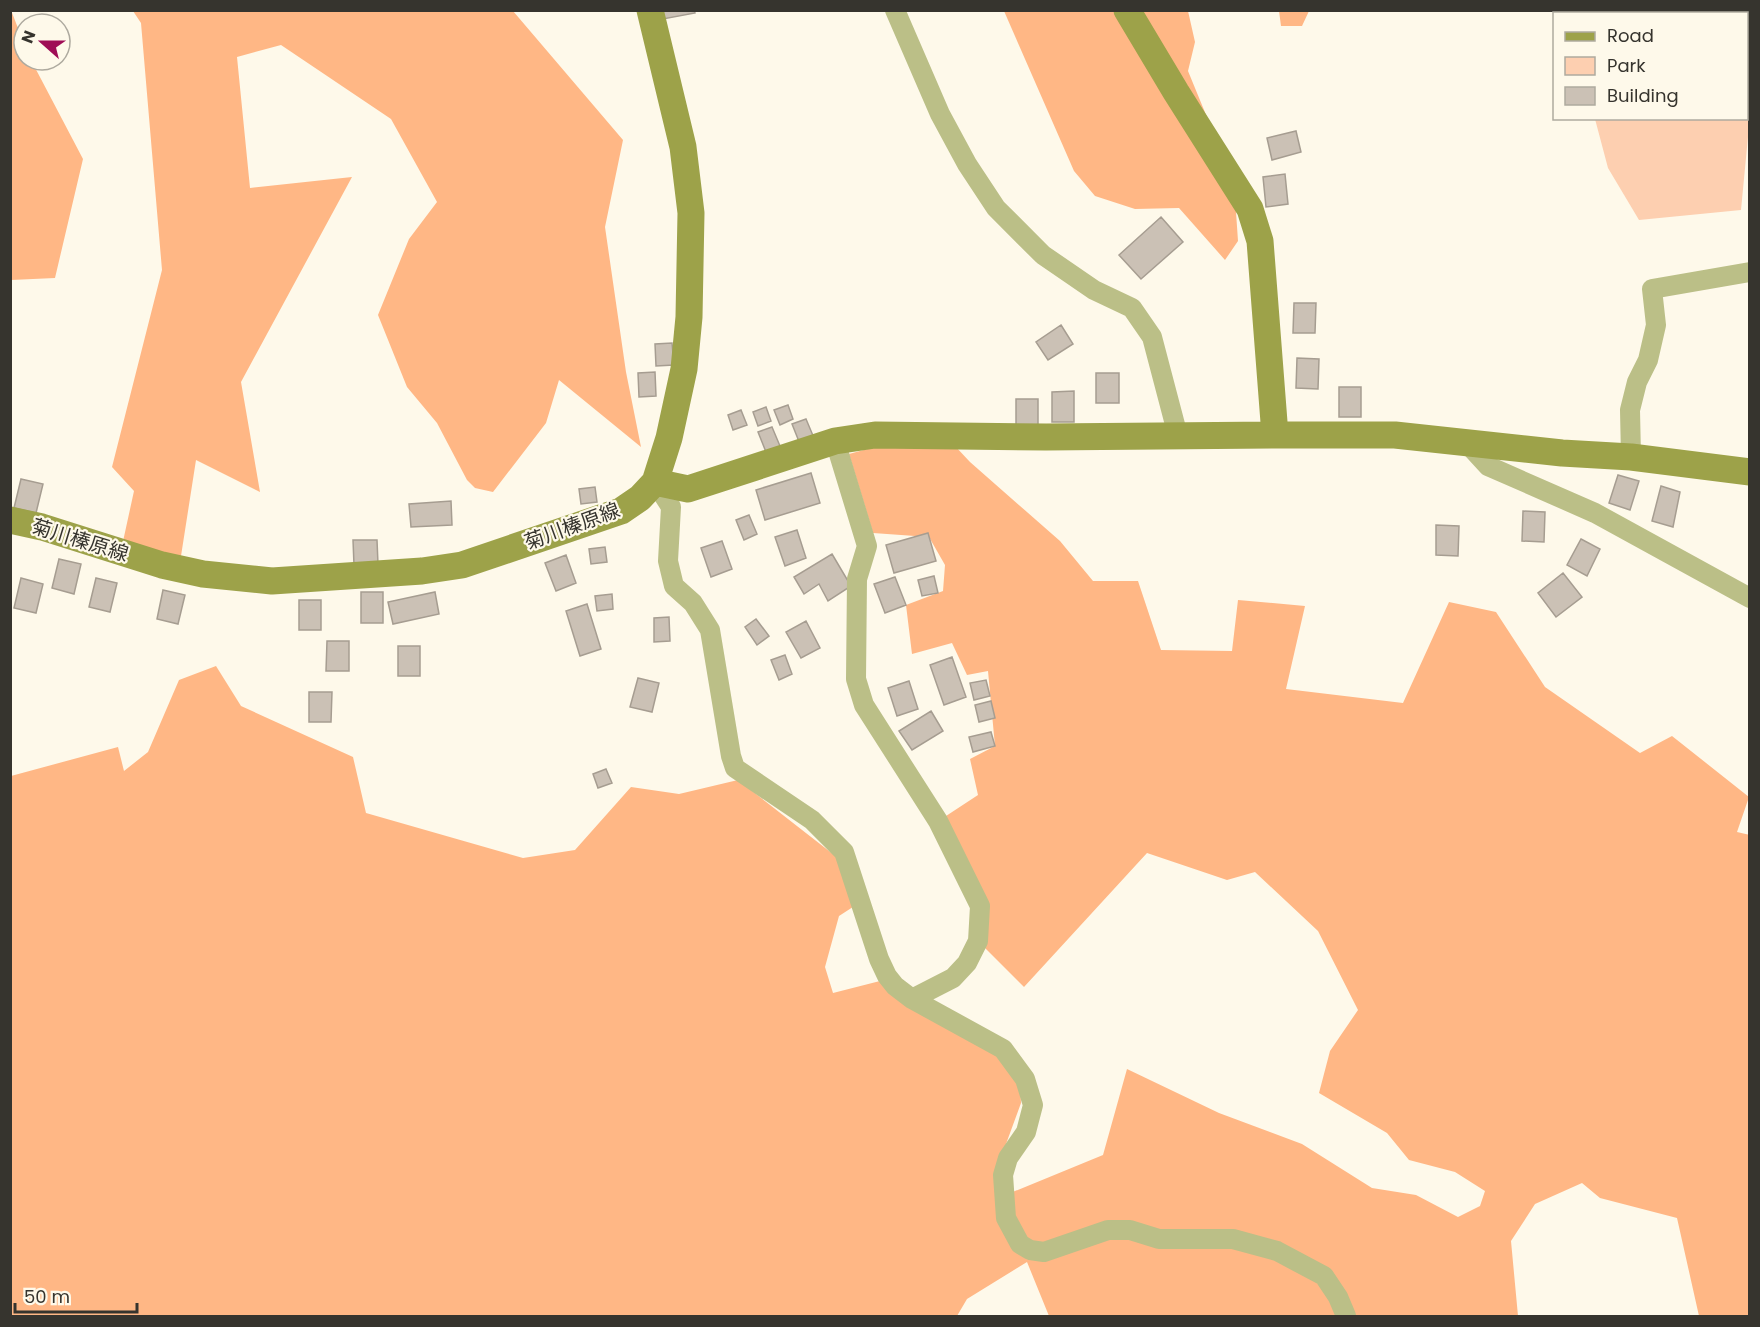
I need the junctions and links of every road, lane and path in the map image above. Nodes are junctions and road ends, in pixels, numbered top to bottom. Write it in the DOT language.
graph roads {
  1 [pos="650,10"];
  2 [pos="896,10"];
  3 [pos="1127,10"];
  4 [pos="1749,272"];
  5 [pos="1275,435"];
  6 [pos="1179,436"];
  7 [pos="835,441"];
  8 [pos="1466,442"];
  9 [pos="1631,457"];
  10 [pos="1749,472"];
  11 [pos="655,482"];
  12 [pos="10,520"];
  13 [pos="1749,598"];
  14 [pos="912,999"];
  15 [pos="1346,1317"];
  1 -- 11 [label="street, 菊川榛原線"];
  2 -- 6 [label="street"];
  3 -- 5 [label="street"];
  4 -- 9 [label="street"];
  5 -- 6 [label="street"];
  5 -- 8 [label="street"];
  6 -- 7 [label="street"];
  7 -- 11 [label="street"];
  7 -- 14 [label="street"];
  8 -- 9 [label="street"];
  8 -- 13 [label="street"];
  9 -- 10 [label="street"];
  11 -- 12 [label="street, 菊川榛原線"];
  11 -- 14 [label="street"];
  14 -- 15 [label="street"];
}
